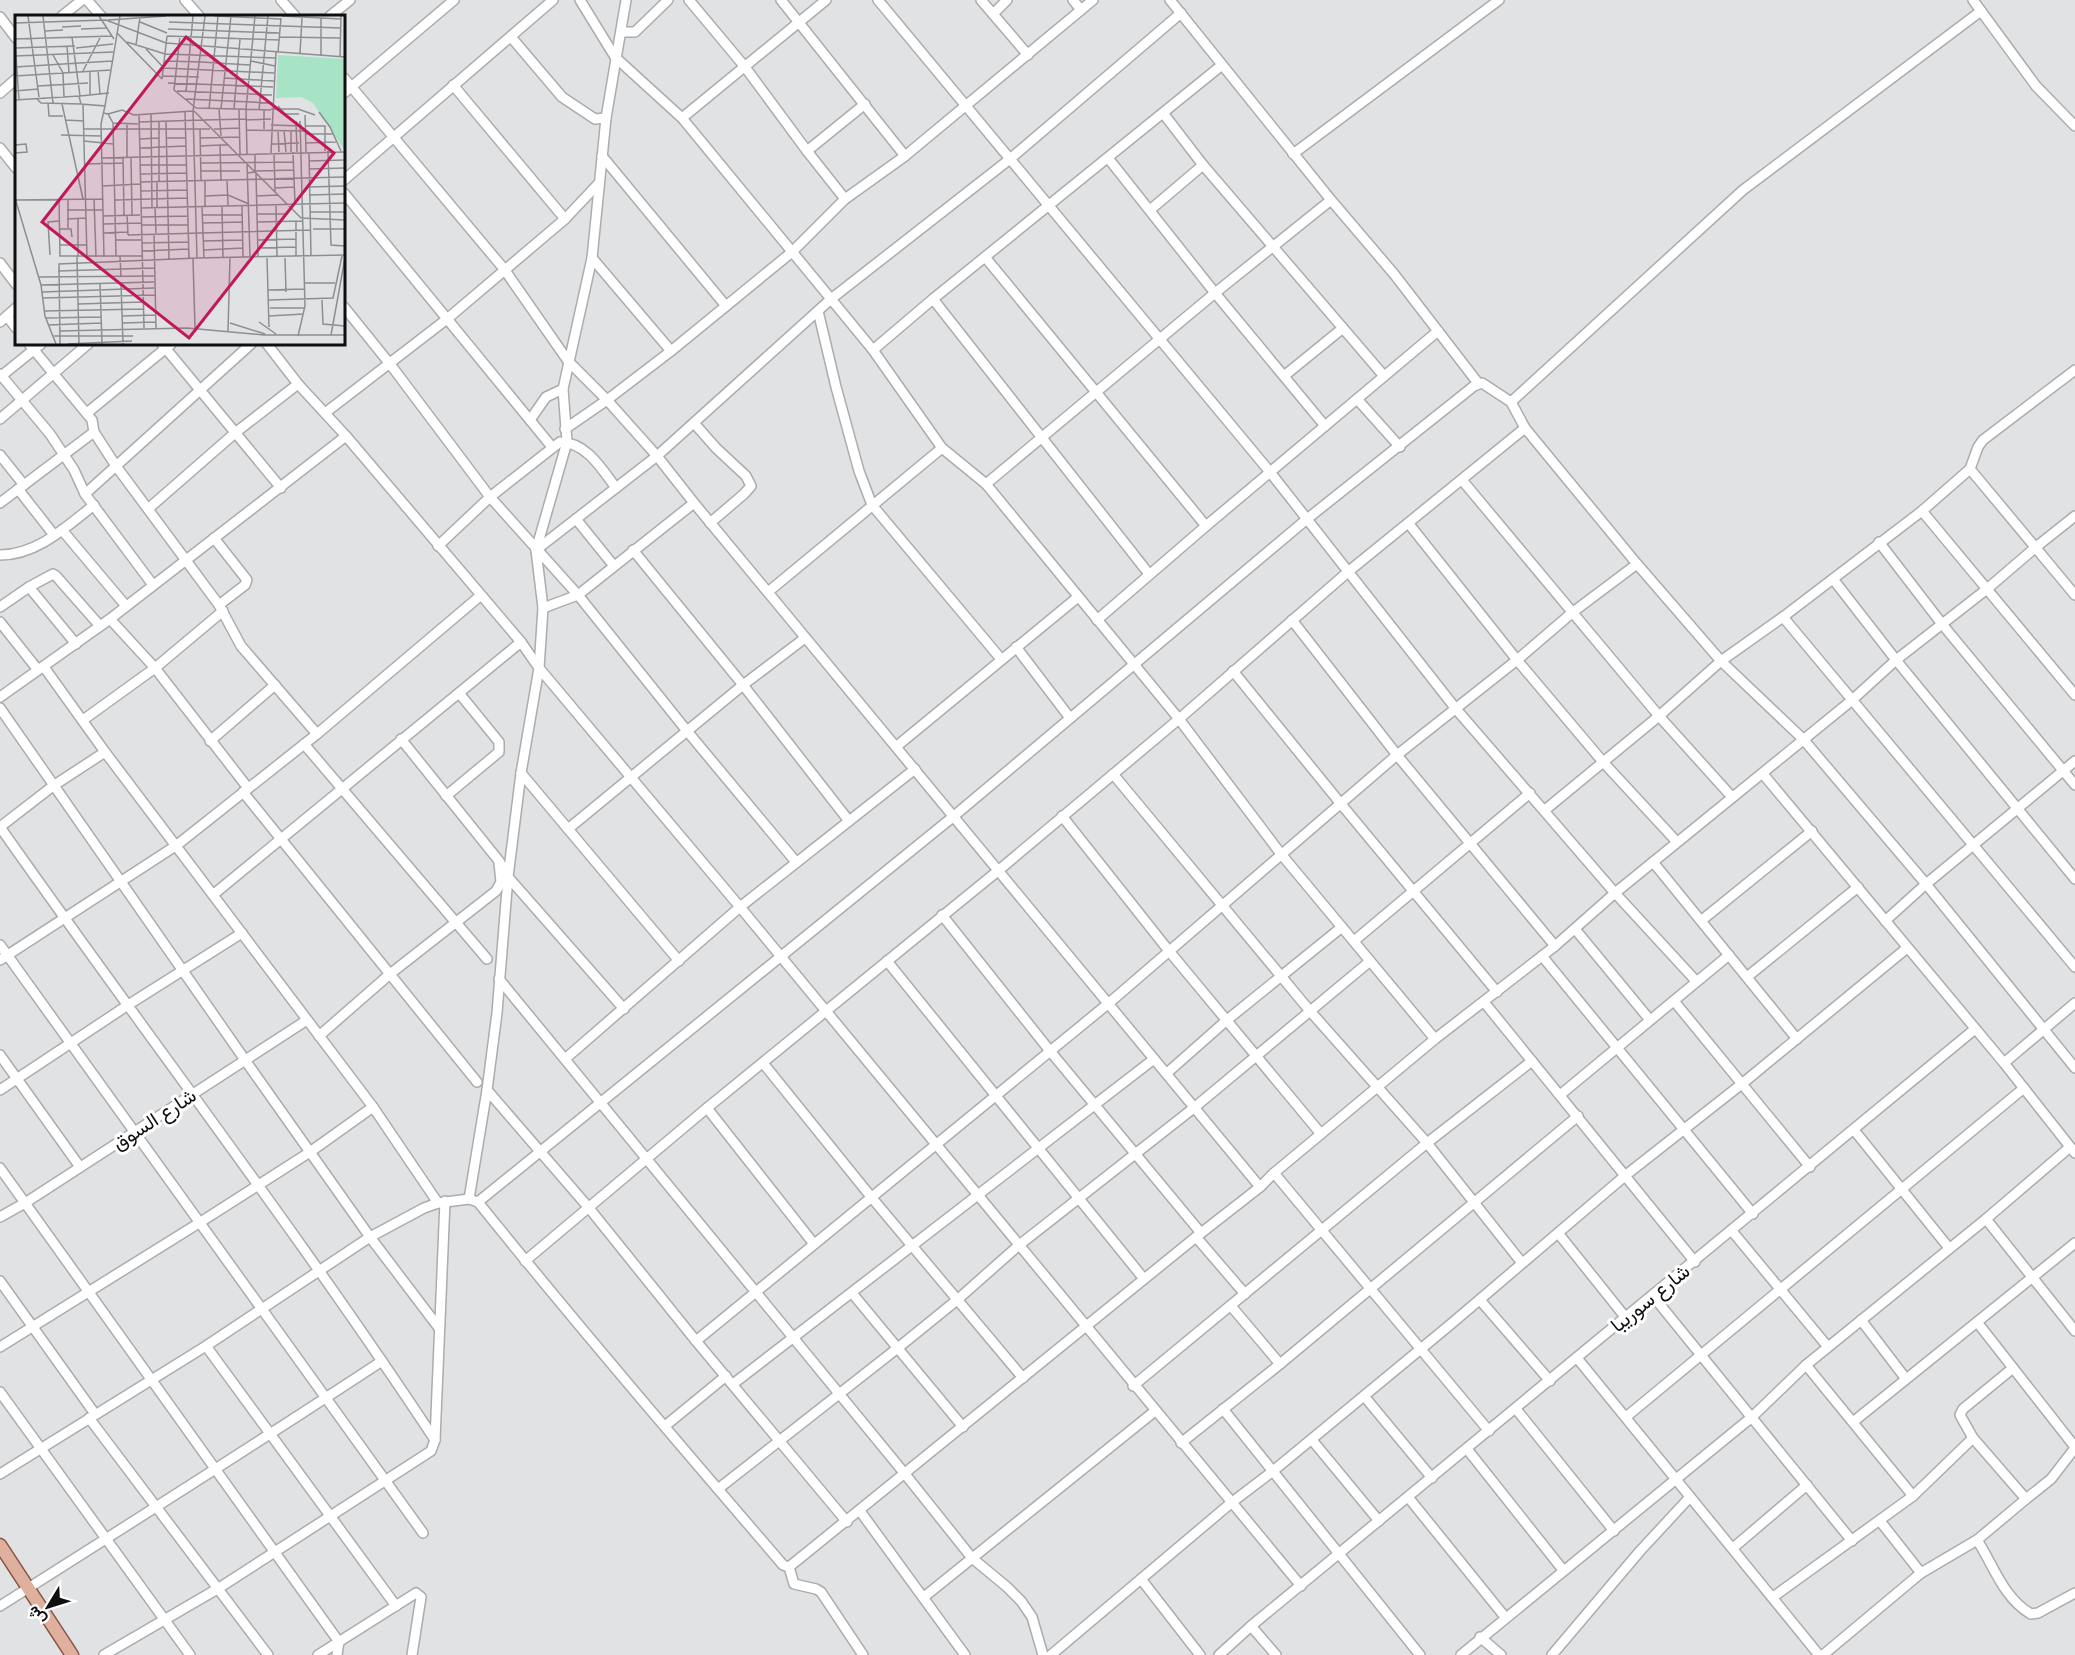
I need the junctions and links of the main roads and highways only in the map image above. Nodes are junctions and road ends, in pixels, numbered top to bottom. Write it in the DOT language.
graph roads {
  1 [pos="0,1545"];
  2 [pos="72,1655"];
  1 -- 2 [label="main road"];
}
